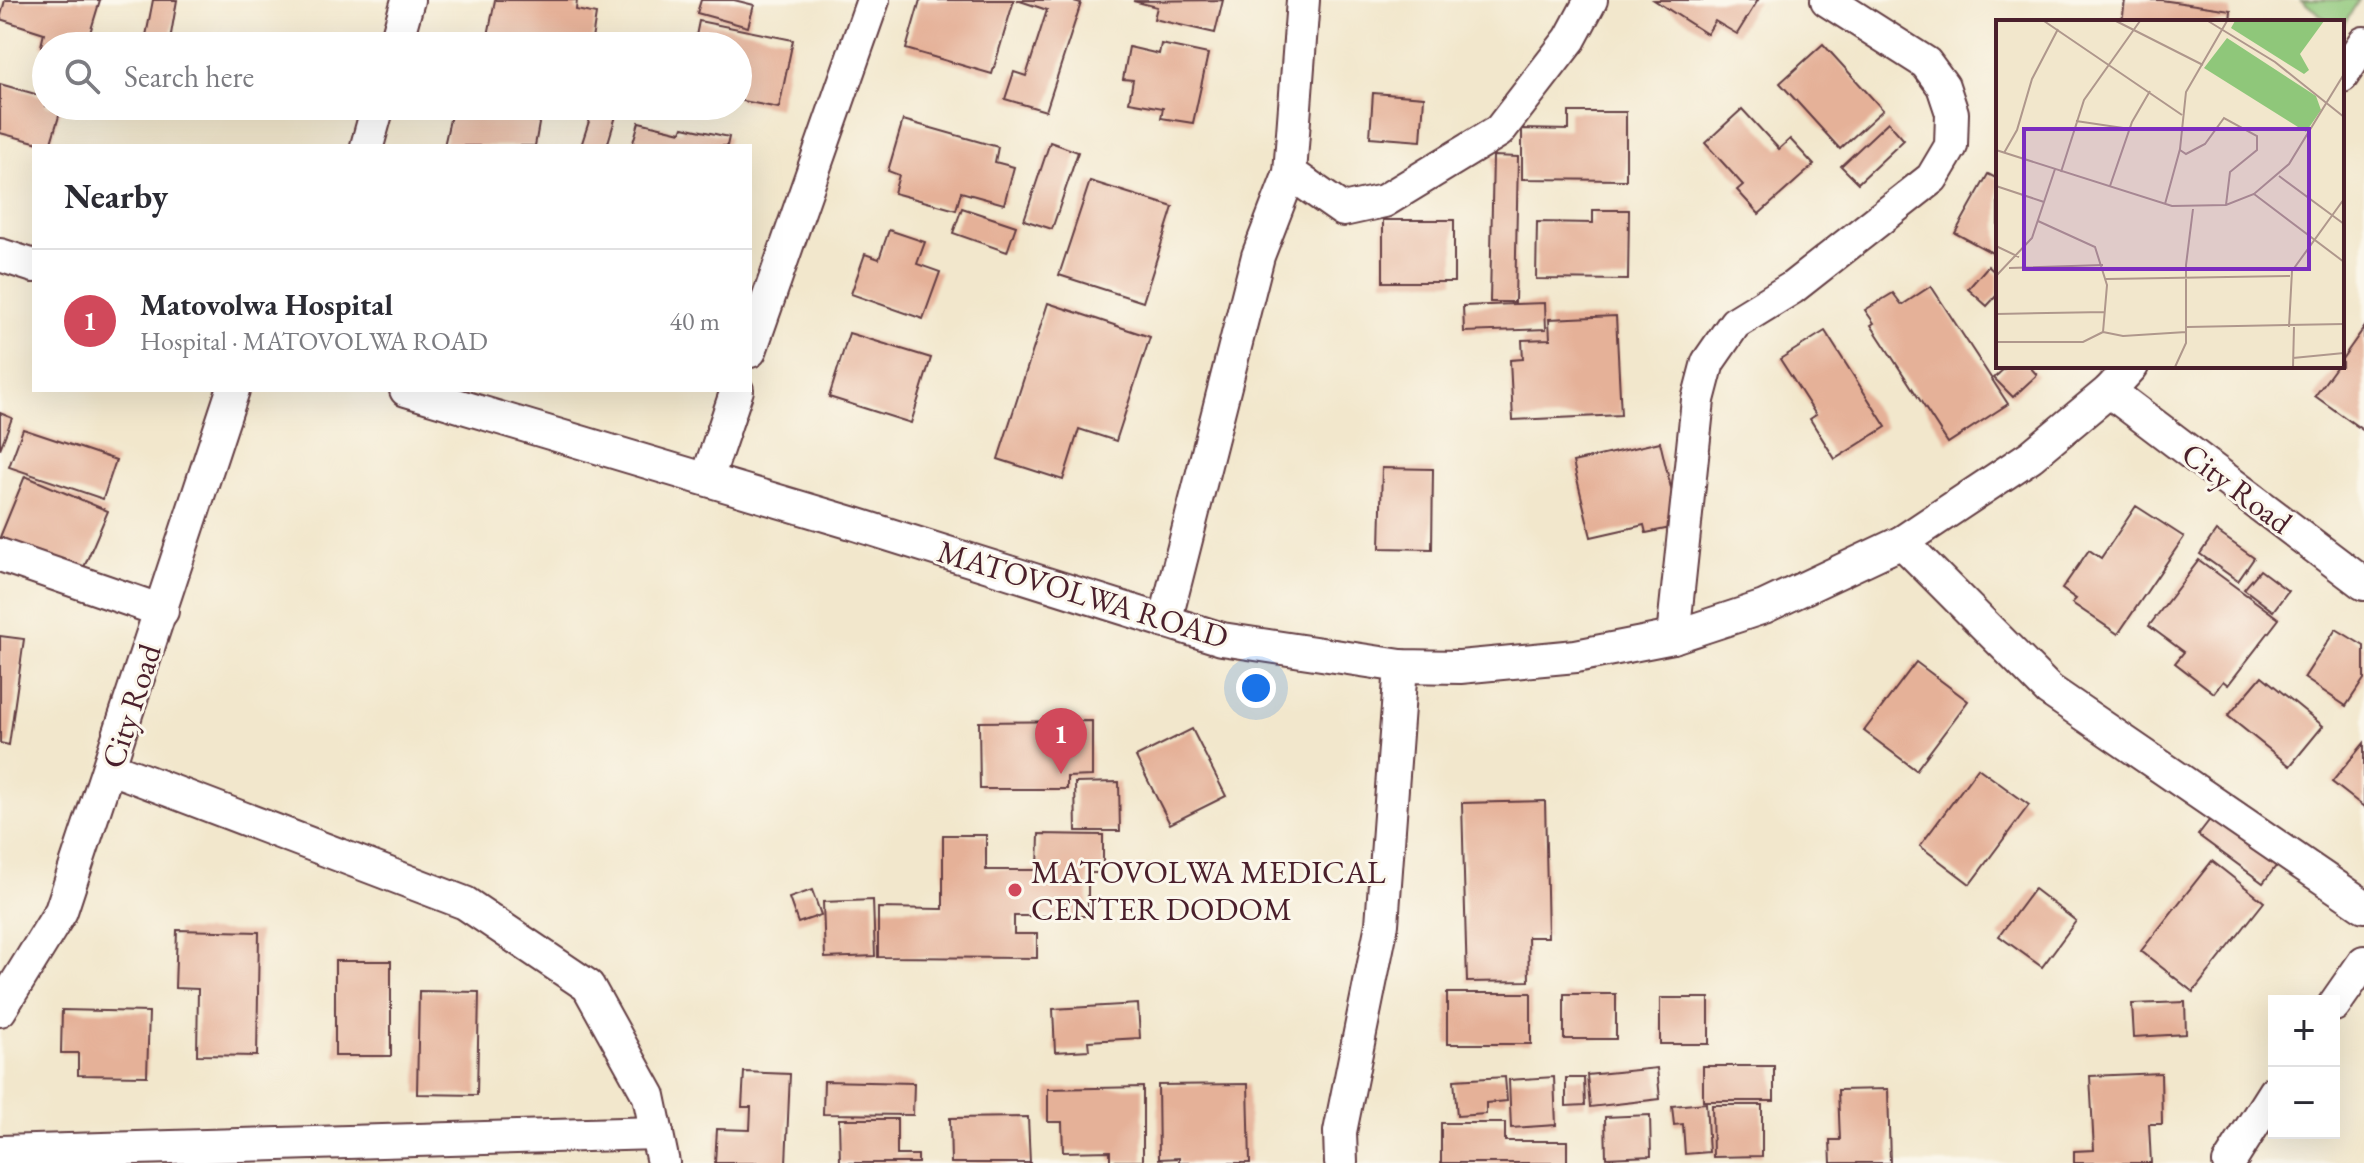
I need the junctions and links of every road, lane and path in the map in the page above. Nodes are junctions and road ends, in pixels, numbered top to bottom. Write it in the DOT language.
graph roads {
  1 [pos="408,0"];
  2 [pos="872,0"];
  3 [pos="1303,0"];
  4 [pos="1591,0"];
  5 [pos="1827,0"];
  6 [pos="399,32"];
  7 [pos="2364,43"];
  8 [pos="2344,73"];
  9 [pos="374,120"];
  10 [pos="368,144"];
  11 [pos="1290,173"];
  12 [pos="0,255"];
  13 [pos="32,265"];
  14 [pos="752,345"];
  15 [pos="2130,368"];
  16 [pos="2109,391"];
  17 [pos="232,392"];
  18 [pos="413,392"];
  19 [pos="736,392"];
  20 [pos="707,479"];
  21 [pos="1902,542"];
  22 [pos="0,555"];
  23 [pos="2364,584"];
  24 [pos="162,611"];
  25 [pos="1165,622"];
  26 [pos="1673,637"];
  27 [pos="1401,666"];
  28 [pos="111,768"];
  29 [pos="2364,906"];
  30 [pos="2364,962"];
  31 [pos="2340,996"];
  32 [pos="0,1010"];
  33 [pos="2268,1101"];
  34 [pos="660,1148"];
  35 [pos="0,1152"];
  36 [pos="1341,1163"];
  37 [pos="2229,1163"];
  1 -- 6 [label="street"];
  2 -- 14 [label="street"];
  3 -- 11 [label="street"];
  4 -- 11 [label="street"];
  5 -- 26 [label="street"];
  7 -- 8 [label="street"];
  9 -- 10 [label="street"];
  11 -- 25 [label="street"];
  12 -- 13 [label="street"];
  15 -- 16 [label="street, MATOVOLWA ROAD"];
  16 -- 21 [label="street, MATOVOLWA ROAD"];
  16 -- 23 [label="street, City Road"];
  17 -- 24 [label="street, City Road"];
  18 -- 20 [label="street, MATOVOLWA ROAD"];
  19 -- 20 [label="street"];
  20 -- 25 [label="street, MATOVOLWA ROAD"];
  21 -- 26 [label="street, MATOVOLWA ROAD"];
  21 -- 29 [label="street"];
  22 -- 24 [label="street"];
  24 -- 28 [label="street, City Road"];
  25 -- 27 [label="street, MATOVOLWA ROAD"];
  26 -- 27 [label="street, MATOVOLWA ROAD"];
  27 -- 36 [label="street"];
  28 -- 32 [label="street, City Road"];
  28 -- 34 [label="street"];
  30 -- 31 [label="street"];
  33 -- 37 [label="street"];
  34 -- 35 [label="street"];
}
